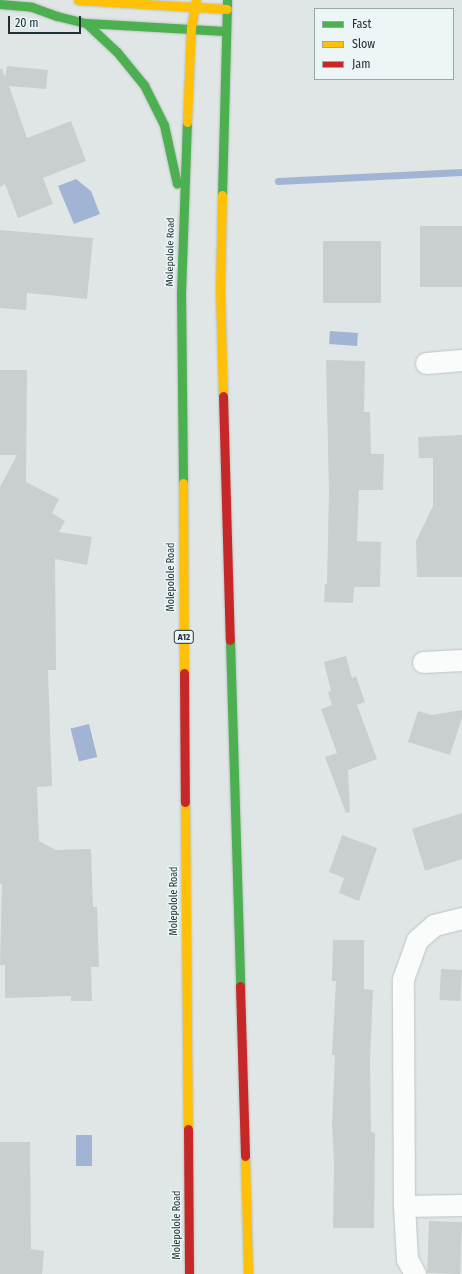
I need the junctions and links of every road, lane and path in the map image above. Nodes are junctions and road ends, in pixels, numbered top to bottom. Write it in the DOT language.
graph roads {
  1 [pos="78,0"];
  2 [pos="131,1"];
  3 [pos="46,2"];
  4 [pos="196,3"];
  5 [pos="0,4"];
  6 [pos="227,5"];
  7 [pos="32,7"];
  8 [pos="86,23"];
  9 [pos="191,28"];
  10 [pos="225,31"];
  11 [pos="183,212"];
  12 [pos="462,360"];
  13 [pos="426,363"];
  14 [pos="462,660"];
  15 [pos="423,662"];
  16 [pos="462,918"];
  17 [pos="462,1205"];
  18 [pos="404,1206"];
  19 [pos="189,1274"];
  20 [pos="248,1274"];
  21 [pos="414,1274"];
  1 -- 2 [label="main road"];
  2 -- 4 [label="main road"];
  3 -- 7 [label="main road"];
  4 -- 6 [label="main road"];
  4 -- 9 [label="main road, Molepolole Road / A12"];
  5 -- 7 [label="main road"];
  6 -- 10 [label="main road"];
  7 -- 8 [label="main road"];
  8 -- 9 [label="main road"];
  8 -- 11 [label="main road"];
  9 -- 10 [label="main road"];
  9 -- 11 [label="main road, Molepolole Road / A12"];
  10 -- 20 [label="main road"];
  11 -- 19 [label="main road, Molepolole Road / A12"];
  12 -- 13 [label="street"];
  14 -- 15 [label="street"];
  16 -- 18 [label="street"];
  17 -- 18 [label="street"];
  18 -- 21 [label="street"];
}
